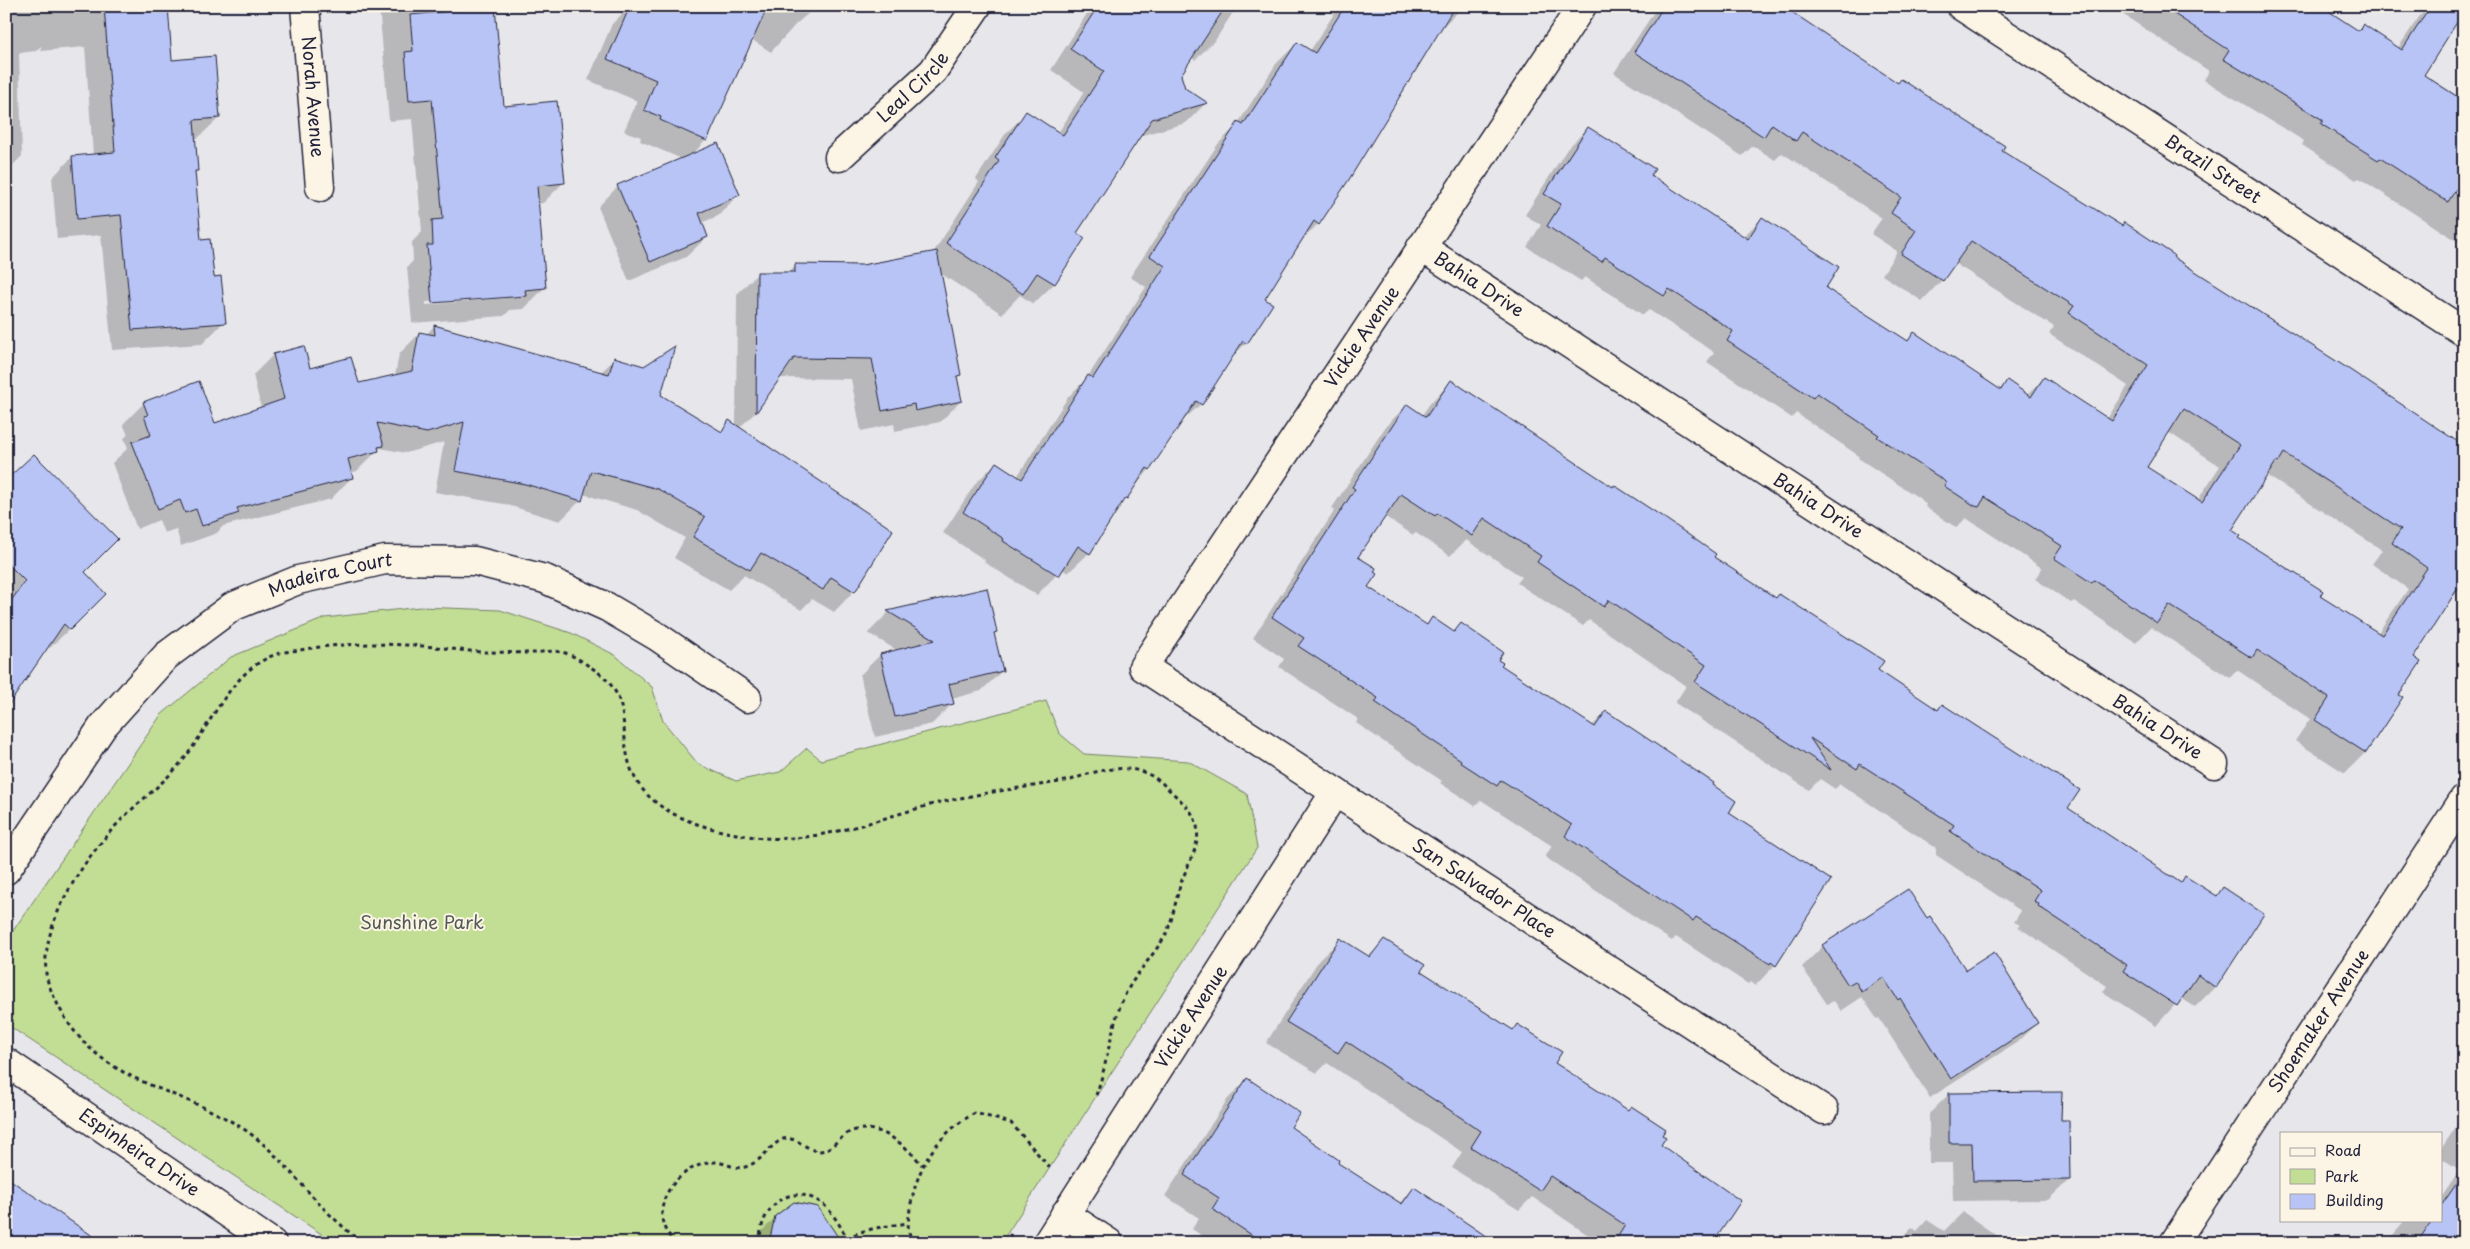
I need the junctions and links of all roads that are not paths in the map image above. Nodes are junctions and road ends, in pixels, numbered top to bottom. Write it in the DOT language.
graph roads {
  1 [pos="305,6"];
  2 [pos="977,6"];
  3 [pos="1582,6"];
  4 [pos="1961,6"];
  5 [pos="839,157"];
  6 [pos="320,187"];
  7 [pos="1422,247"];
  8 [pos="2464,332"];
  9 [pos="1143,667"];
  10 [pos="747,698"];
  11 [pos="2214,764"];
  12 [pos="1335,792"];
  13 [pos="2464,799"];
  14 [pos="6,870"];
  15 [pos="6,1062"];
  16 [pos="1824,1110"];
  17 [pos="1065,1214"];
  18 [pos="272,1243"];
  19 [pos="1046,1243"];
  20 [pos="1109,1243"];
  21 [pos="2174,1243"];
  1 -- 6 [label="street, Norah Avenue"];
  2 -- 5 [label="street, Leal Circle"];
  3 -- 7 [label="street, Vickie Avenue"];
  4 -- 8 [label="street, Brazil Street"];
  7 -- 9 [label="street, Vickie Avenue"];
  7 -- 11 [label="street, Bahia Drive"];
  9 -- 12 [label="street, San Salvador Place"];
  10 -- 14 [label="street, Madeira Court"];
  12 -- 16 [label="street, San Salvador Place"];
  12 -- 17 [label="street, Vickie Avenue"];
  13 -- 21 [label="street, Shoemaker Avenue"];
  15 -- 18 [label="street, Espinheira Drive"];
  17 -- 19 [label="street, Vickie Avenue"];
  17 -- 20 [label="street"];
}
